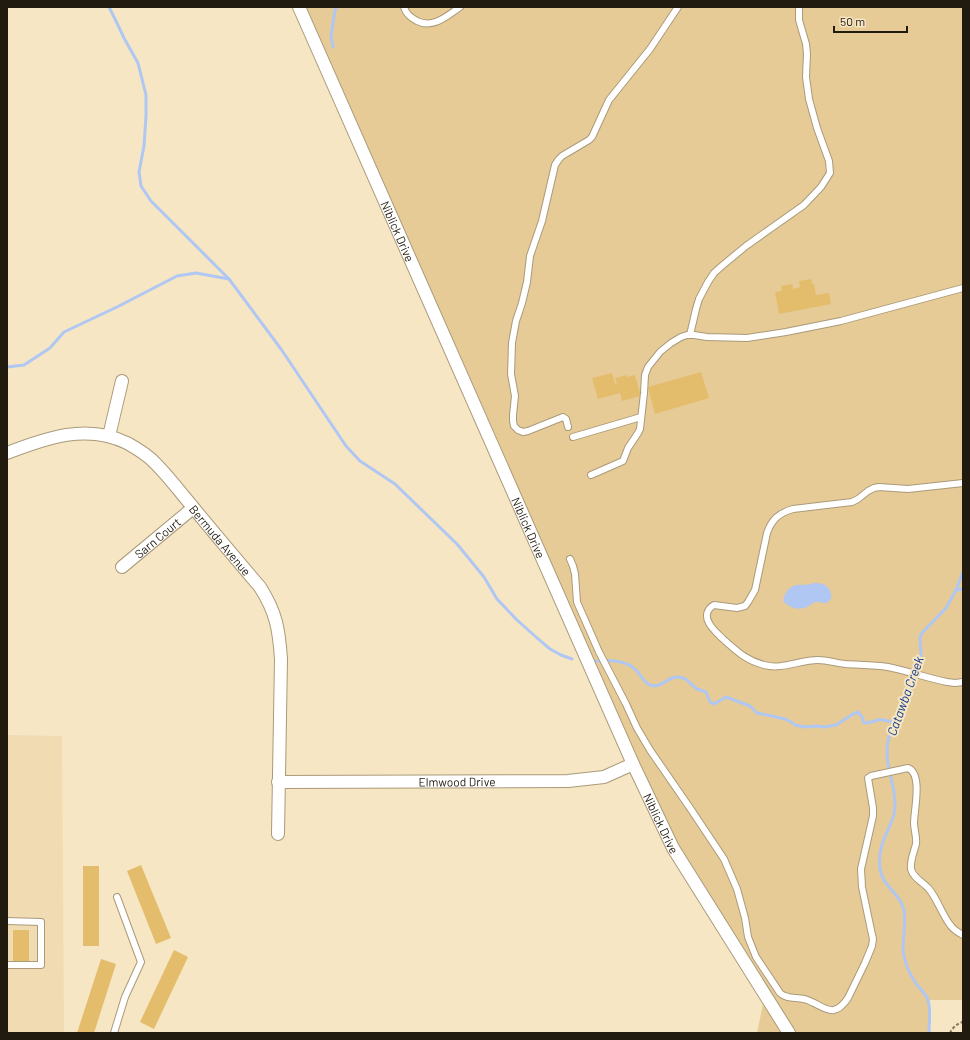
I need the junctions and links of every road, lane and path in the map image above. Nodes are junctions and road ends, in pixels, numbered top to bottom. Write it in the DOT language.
graph roads {
  1 [pos="299,7"];
  2 [pos="404,7"];
  3 [pos="460,7"];
  4 [pos="678,7"];
  5 [pos="799,7"];
  6 [pos="963,288"];
  7 [pos="690,335"];
  8 [pos="122,381"];
  9 [pos="641,417"];
  10 [pos="568,427"];
  11 [pos="109,436"];
  12 [pos="573,437"];
  13 [pos="7,453"];
  14 [pos="591,475"];
  15 [pos="963,483"];
  16 [pos="193,508"];
  17 [pos="570,559"];
  18 [pos="122,567"];
  19 [pos="963,682"];
  20 [pos="633,764"];
  21 [pos="278,782"];
  22 [pos="278,834"];
  23 [pos="117,897"];
  24 [pos="7,922"];
  25 [pos="963,935"];
  26 [pos="7,965"];
  27 [pos="963,1022"];
  28 [pos="114,1033"];
  29 [pos="789,1033"];
  30 [pos="950,1033"];
  1 -- 20 [label="street, Niblick Drive"];
  2 -- 3 [label="lane"];
  4 -- 10 [label="lane"];
  5 -- 7 [label="lane"];
  6 -- 7 [label="lane"];
  7 -- 9 [label="lane"];
  8 -- 11 [label="street"];
  9 -- 12 [label="lane"];
  9 -- 14 [label="lane"];
  11 -- 13 [label="street, Bermuda Avenue"];
  11 -- 16 [label="street, Bermuda Avenue"];
  15 -- 19 [label="lane"];
  16 -- 18 [label="street, Sarn Court"];
  16 -- 21 [label="street, Bermuda Avenue"];
  17 -- 25 [label="lane"];
  20 -- 21 [label="street, Elmwood Drive"];
  20 -- 29 [label="street, Niblick Drive"];
  21 -- 22 [label="street, Bermuda Avenue"];
  23 -- 28 [label="lane"];
  24 -- 26 [label="lane"];
  27 -- 30 [label="path"];
}
